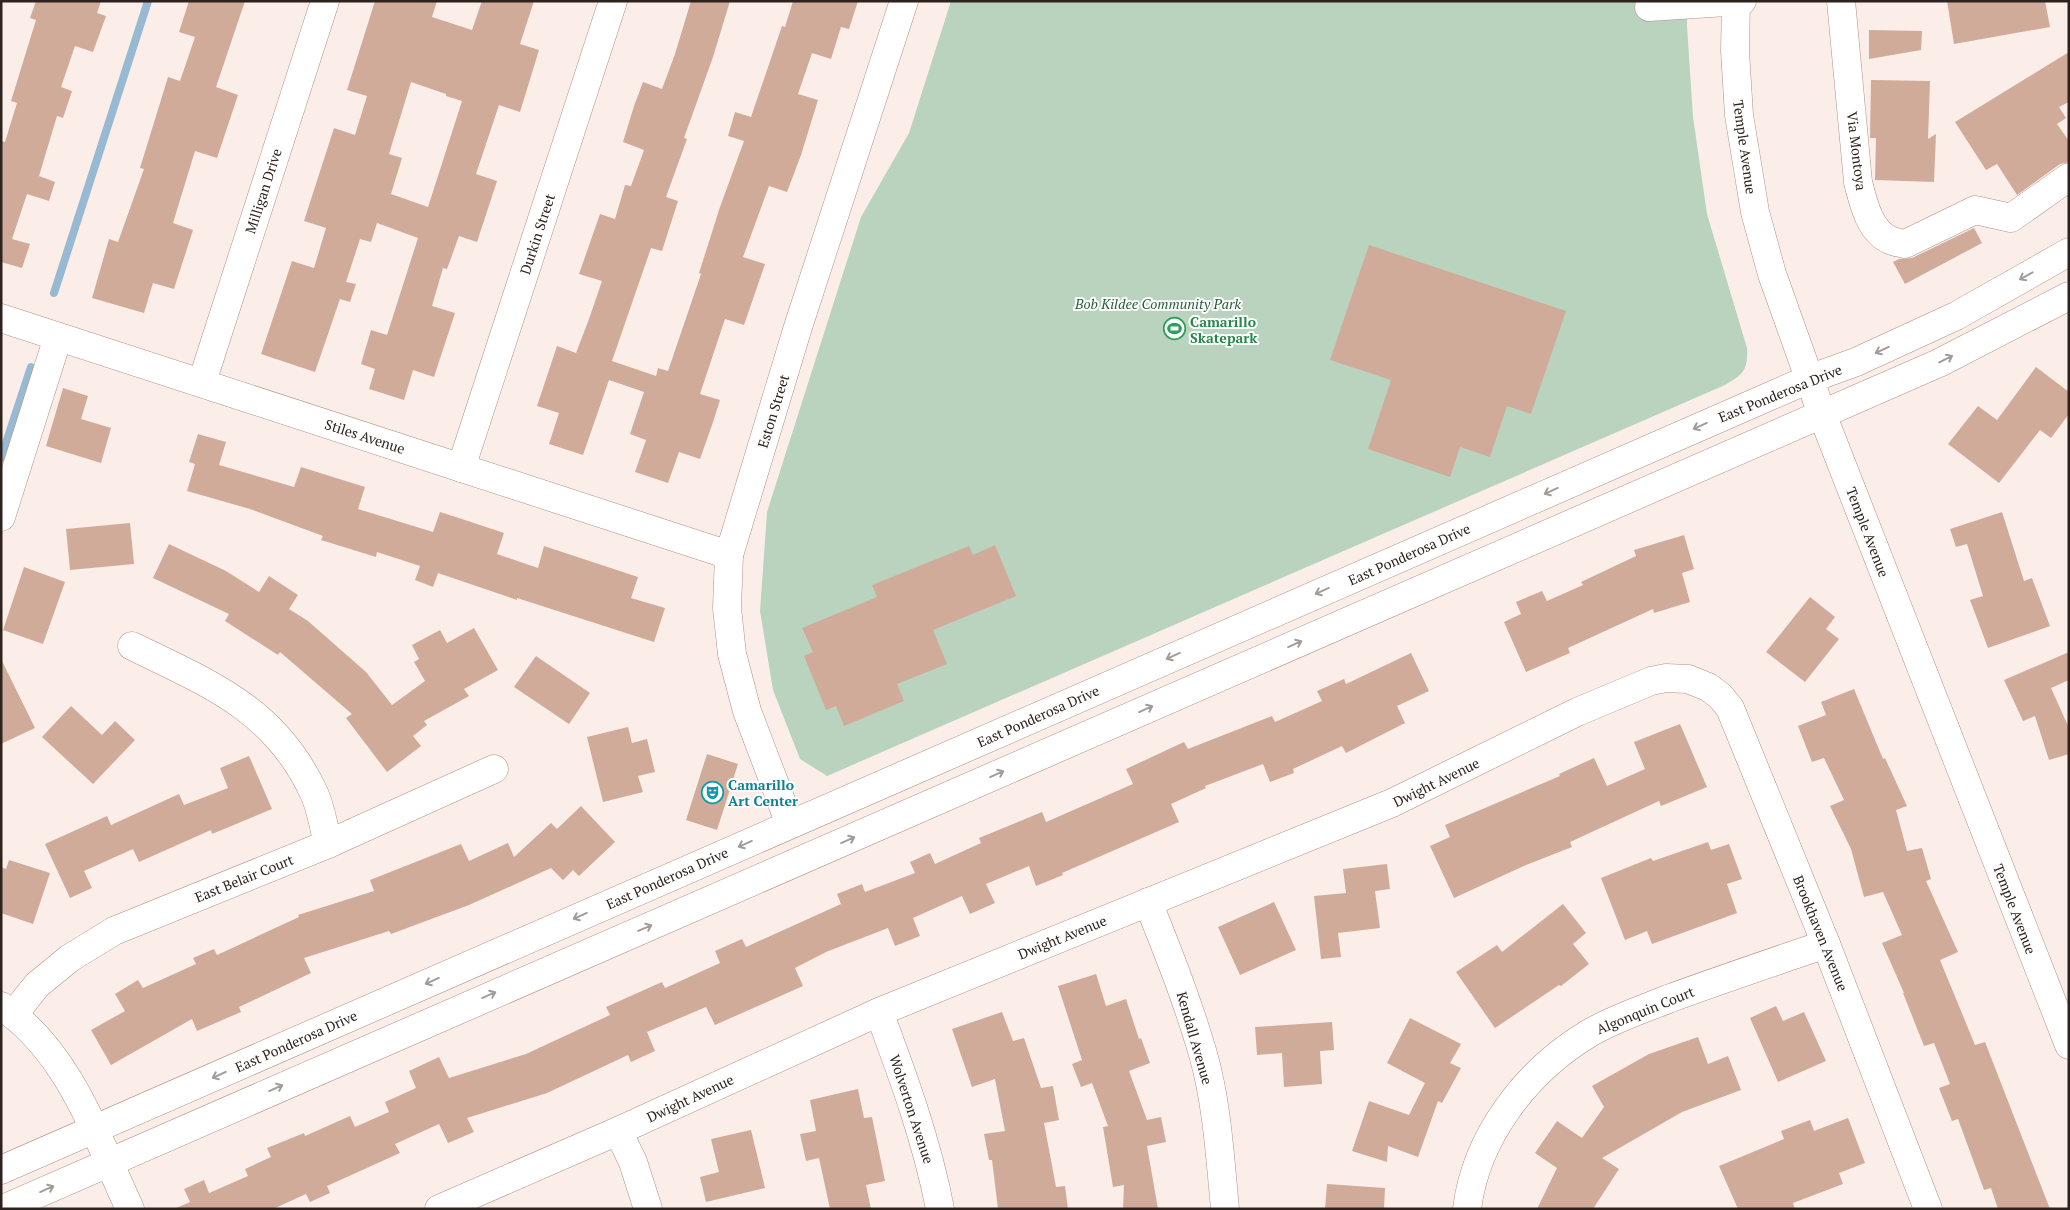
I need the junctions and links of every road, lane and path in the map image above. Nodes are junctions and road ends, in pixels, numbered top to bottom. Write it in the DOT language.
graph roads {
  1 [pos="325,1"];
  2 [pos="613,1"];
  3 [pos="904,1"];
  4 [pos="1841,1"];
  5 [pos="1738,2"];
  6 [pos="1649,7"];
  7 [pos="2069,177"];
  8 [pos="2069,252"];
  9 [pos="2069,296"];
  10 [pos="1,318"];
  11 [pos="58,337"];
  12 [pos="1809,379"];
  13 [pos="202,382"];
  14 [pos="1822,414"];
  15 [pos="461,468"];
  16 [pos="1,517"];
  17 [pos="729,555"];
  18 [pos="132,646"];
  19 [pos="1688,679"];
  20 [pos="494,769"];
  21 [pos="790,824"];
  22 [pos="328,844"];
  23 [pos="804,859"];
  24 [pos="1148,902"];
  25 [pos="1826,944"];
  26 [pos="8,1010"];
  27 [pos="879,1012"];
  28 [pos="2069,1046"];
  29 [pos="94,1130"];
  30 [pos="618,1131"];
  31 [pos="109,1162"];
  32 [pos="1,1170"];
  33 [pos="3,1209"];
  34 [pos="130,1209"];
  35 [pos="439,1209"];
  36 [pos="648,1209"];
  37 [pos="940,1209"];
  38 [pos="1225,1209"];
  39 [pos="1467,1209"];
  40 [pos="1928,1209"];
  1 -- 13 [label="street, Milligan Drive"];
  2 -- 15 [label="street, Durkin Street"];
  3 -- 17 [label="street, Eston Street"];
  4 -- 7 [label="street, Via Montoya"];
  5 -- 6 [label="street"];
  5 -- 12 [label="street, Temple Avenue"];
  8 -- 12 [label="street, East Ponderosa Drive, one-way"];
  14 -- 9 [label="street, one-way"];
  10 -- 11 [label="street, Stiles Avenue"];
  11 -- 13 [label="street, Stiles Avenue"];
  11 -- 16 [label="street"];
  12 -- 14 [label="street, Temple Avenue"];
  12 -- 21 [label="street, East Ponderosa Drive, one-way"];
  13 -- 15 [label="street, Stiles Avenue"];
  23 -- 14 [label="street, one-way"];
  14 -- 28 [label="street, Temple Avenue"];
  15 -- 17 [label="street, Stiles Avenue"];
  17 -- 21 [label="street, Eston Street"];
  18 -- 22 [label="street"];
  19 -- 24 [label="street, Dwight Avenue"];
  19 -- 25 [label="street, Brookhaven Avenue"];
  20 -- 22 [label="street, East Belair Court"];
  21 -- 23 [label="street, Eston Street"];
  21 -- 29 [label="street, East Ponderosa Drive, one-way"];
  22 -- 26 [label="street, East Belair Court"];
  31 -- 23 [label="street, one-way"];
  24 -- 27 [label="street, Dwight Avenue"];
  24 -- 38 [label="street, Kendall Avenue"];
  25 -- 39 [label="street, Algonquin Court"];
  25 -- 40 [label="street, Brookhaven Avenue"];
  26 -- 29 [label="street"];
  27 -- 30 [label="street, Dwight Avenue"];
  27 -- 37 [label="street, Wolverton Avenue"];
  29 -- 31 [label="street"];
  29 -- 32 [label="street, East Ponderosa Drive"];
  30 -- 35 [label="street, Dwight Avenue"];
  30 -- 36 [label="street"];
  33 -- 31 [label="street, one-way"];
  31 -- 34 [label="street"];
}
